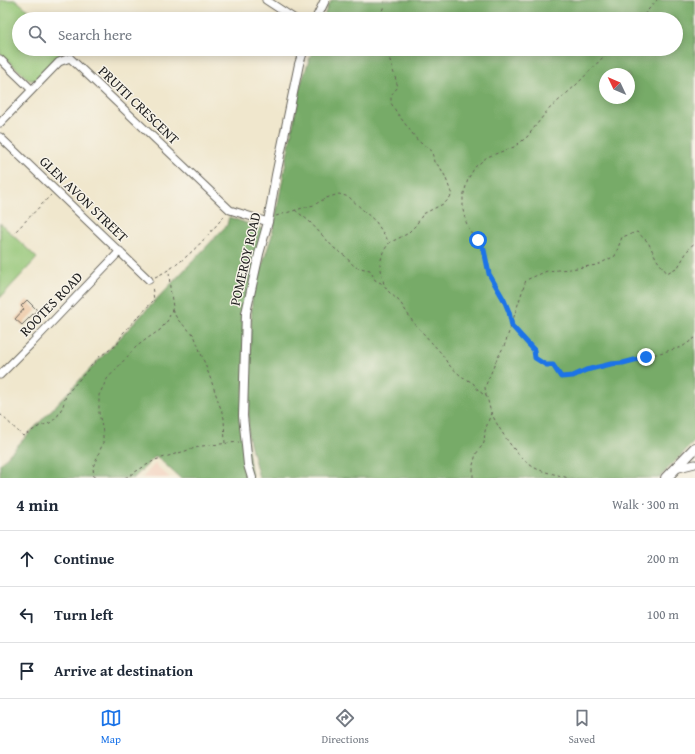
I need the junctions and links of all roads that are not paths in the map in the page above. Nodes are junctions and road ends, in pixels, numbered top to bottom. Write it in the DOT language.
graph roads {
  1 [pos="266,0"];
  2 [pos="325,0"];
  3 [pos="284,12"];
  4 [pos="319,12"];
  5 [pos="302,56"];
  6 [pos="0,59"];
  7 [pos="32,90"];
  8 [pos="0,123"];
  9 [pos="0,137"];
  10 [pos="269,220"];
  11 [pos="120,251"];
  12 [pos="149,280"];
  13 [pos="0,375"];
  14 [pos="695,448"];
  15 [pos="695,464"];
  16 [pos="675,469"];
  17 [pos="252,478"];
  18 [pos="666,478"];
  1 -- 3 [label="street"];
  2 -- 4 [label="street"];
  5 -- 10 [label="street, POMEROY ROAD"];
  6 -- 7 [label="street"];
  7 -- 8 [label="street, PRUITI CRESCENT"];
  7 -- 10 [label="street, PRUITI CRESCENT"];
  9 -- 11 [label="street, GLEN AVON STREET"];
  10 -- 17 [label="street, POMEROY ROAD"];
  11 -- 12 [label="street, GLEN AVON STREET"];
  11 -- 13 [label="street, ROOTES ROAD"];
  14 -- 16 [label="main road"];
  15 -- 16 [label="street"];
  16 -- 18 [label="main road"];
}
